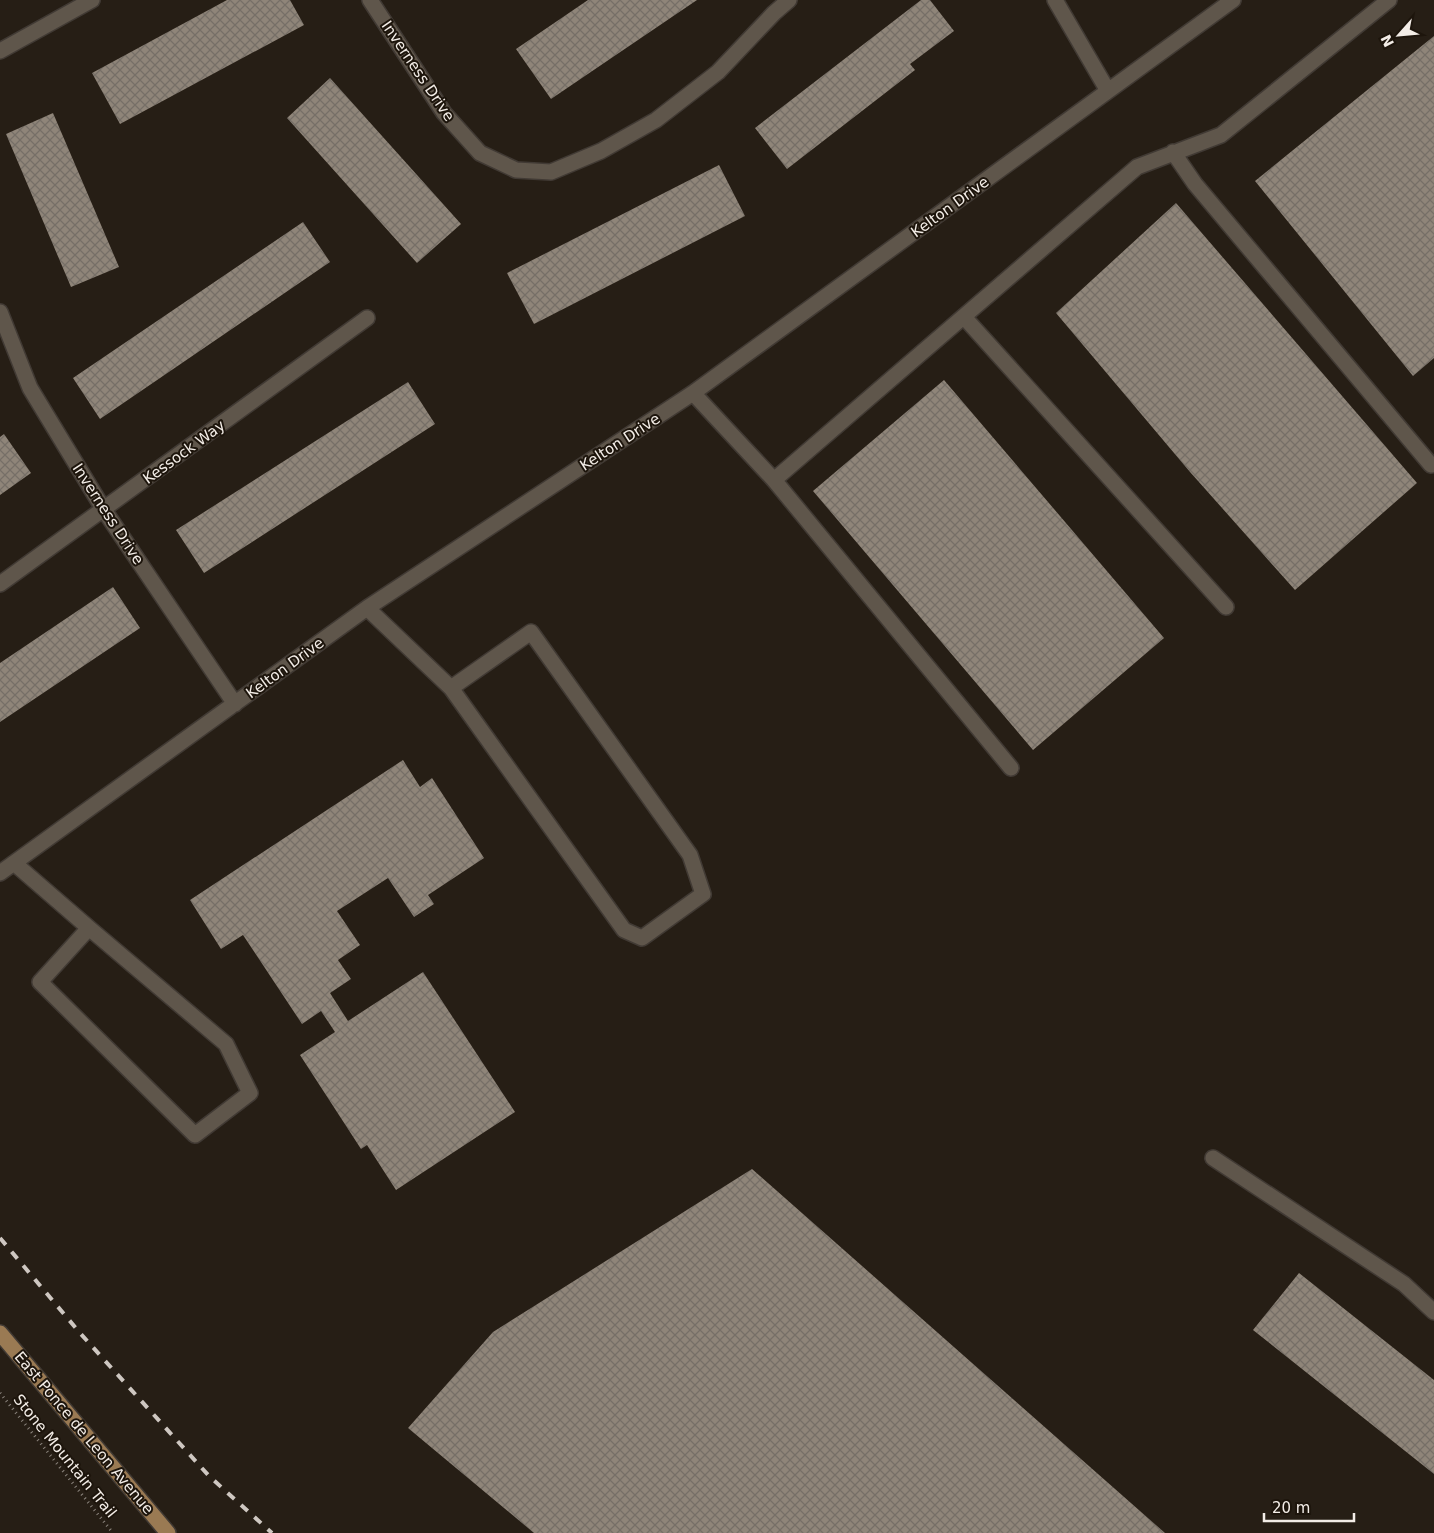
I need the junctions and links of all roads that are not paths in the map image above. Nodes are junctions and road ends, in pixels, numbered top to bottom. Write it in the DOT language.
graph roads {
  1 [pos="92,0"];
  2 [pos="370,0"];
  3 [pos="789,0"];
  4 [pos="1055,0"];
  5 [pos="1233,0"];
  6 [pos="1389,0"];
  7 [pos="770,6"];
  8 [pos="0,51"];
  9 [pos="1108,91"];
  10 [pos="1173,152"];
  11 [pos="0,312"];
  12 [pos="964,316"];
  13 [pos="367,318"];
  14 [pos="693,394"];
  15 [pos="1431,465"];
  16 [pos="774,480"];
  17 [pos="104,510"];
  18 [pos="0,584"];
  19 [pos="1226,607"];
  20 [pos="367,608"];
  21 [pos="451,688"];
  22 [pos="235,704"];
  23 [pos="1011,768"];
  24 [pos="14,863"];
  25 [pos="0,873"];
  26 [pos="89,928"];
  27 [pos="1214,1158"];
  28 [pos="1434,1312"];
  29 [pos="0,1333"];
  30 [pos="168,1533"];
  1 -- 8 [label="street"];
  2 -- 7 [label="street, Inverness Drive"];
  3 -- 7 [label="street, Inverness Drive"];
  4 -- 9 [label="street"];
  5 -- 9 [label="street, Kelton Drive"];
  6 -- 10 [label="street"];
  9 -- 14 [label="street, Kelton Drive"];
  10 -- 12 [label="street"];
  10 -- 15 [label="street"];
  11 -- 17 [label="street, Inverness Drive"];
  12 -- 16 [label="street"];
  12 -- 19 [label="street"];
  13 -- 17 [label="street, Kessock Way"];
  14 -- 16 [label="street"];
  14 -- 20 [label="street, Kelton Drive"];
  16 -- 23 [label="street"];
  17 -- 18 [label="street, Kessock Way"];
  17 -- 22 [label="street, Inverness Drive"];
  20 -- 21 [label="street"];
  20 -- 22 [label="street, Kelton Drive"];
  21 -- 21 [label="street"];
  22 -- 24 [label="street, Kelton Drive"];
  24 -- 25 [label="street, Kelton Drive"];
  24 -- 26 [label="street"];
  26 -- 26 [label="street"];
  27 -- 28 [label="street"];
  29 -- 30 [label="main road, East Ponce de Leon Avenue"];
}
